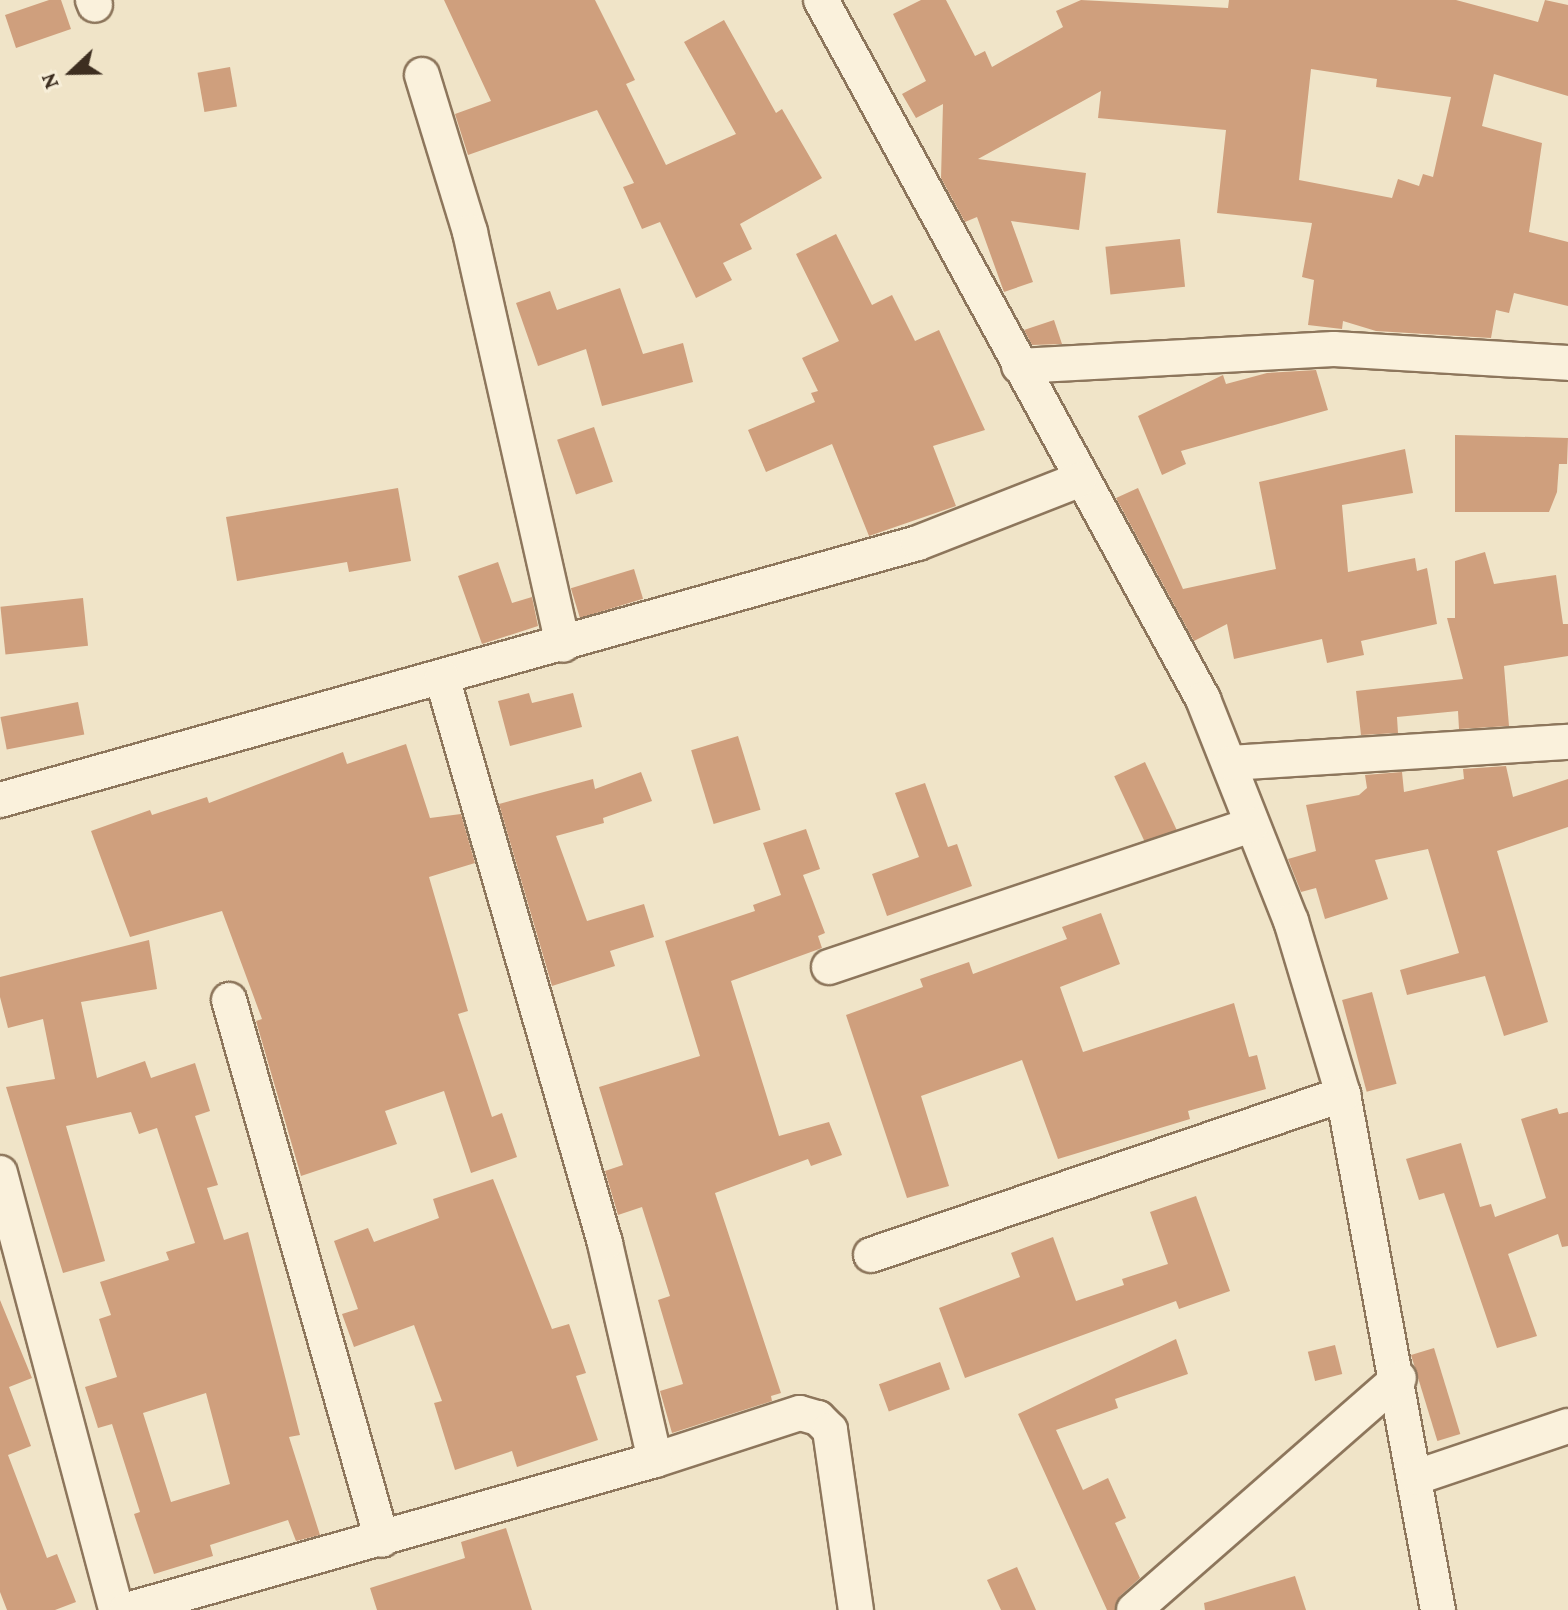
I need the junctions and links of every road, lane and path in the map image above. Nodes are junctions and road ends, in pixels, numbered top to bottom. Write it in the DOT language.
graph roads {
  1 [pos="821,0"];
  2 [pos="422,75"];
  3 [pos="1568,363"];
  4 [pos="1019,366"];
  5 [pos="1079,480"];
  6 [pos="563,645"];
  7 [pos="442,677"];
  8 [pos="1568,742"];
  9 [pos="1231,763"];
  10 [pos="0,800"];
  11 [pos="1252,825"];
  12 [pos="829,967"];
  13 [pos="229,1000"];
  14 [pos="1343,1094"];
  15 [pos="0,1173"];
  16 [pos="871,1255"];
  17 [pos="1399,1378"];
  18 [pos="1568,1426"];
  19 [pos="655,1460"];
  20 [pos="1417,1477"];
  21 [pos="382,1540"];
  22 [pos="116,1610"];
  23 [pos="127,1610"];
  24 [pos="856,1610"];
  25 [pos="1134,1610"];
  26 [pos="1438,1610"];
  1 -- 4 [label="street"];
  2 -- 6 [label="street"];
  3 -- 4 [label="street"];
  4 -- 5 [label="street"];
  5 -- 6 [label="street"];
  5 -- 9 [label="street"];
  6 -- 7 [label="street"];
  7 -- 10 [label="street"];
  7 -- 19 [label="street"];
  8 -- 9 [label="street"];
  9 -- 11 [label="street"];
  11 -- 12 [label="street"];
  11 -- 14 [label="street"];
  13 -- 21 [label="street"];
  14 -- 16 [label="street"];
  14 -- 17 [label="street"];
  15 -- 22 [label="street"];
  17 -- 20 [label="street"];
  17 -- 25 [label="street"];
  18 -- 20 [label="street"];
  19 -- 21 [label="street"];
  19 -- 24 [label="street"];
  20 -- 26 [label="street"];
  21 -- 23 [label="street"];
}
